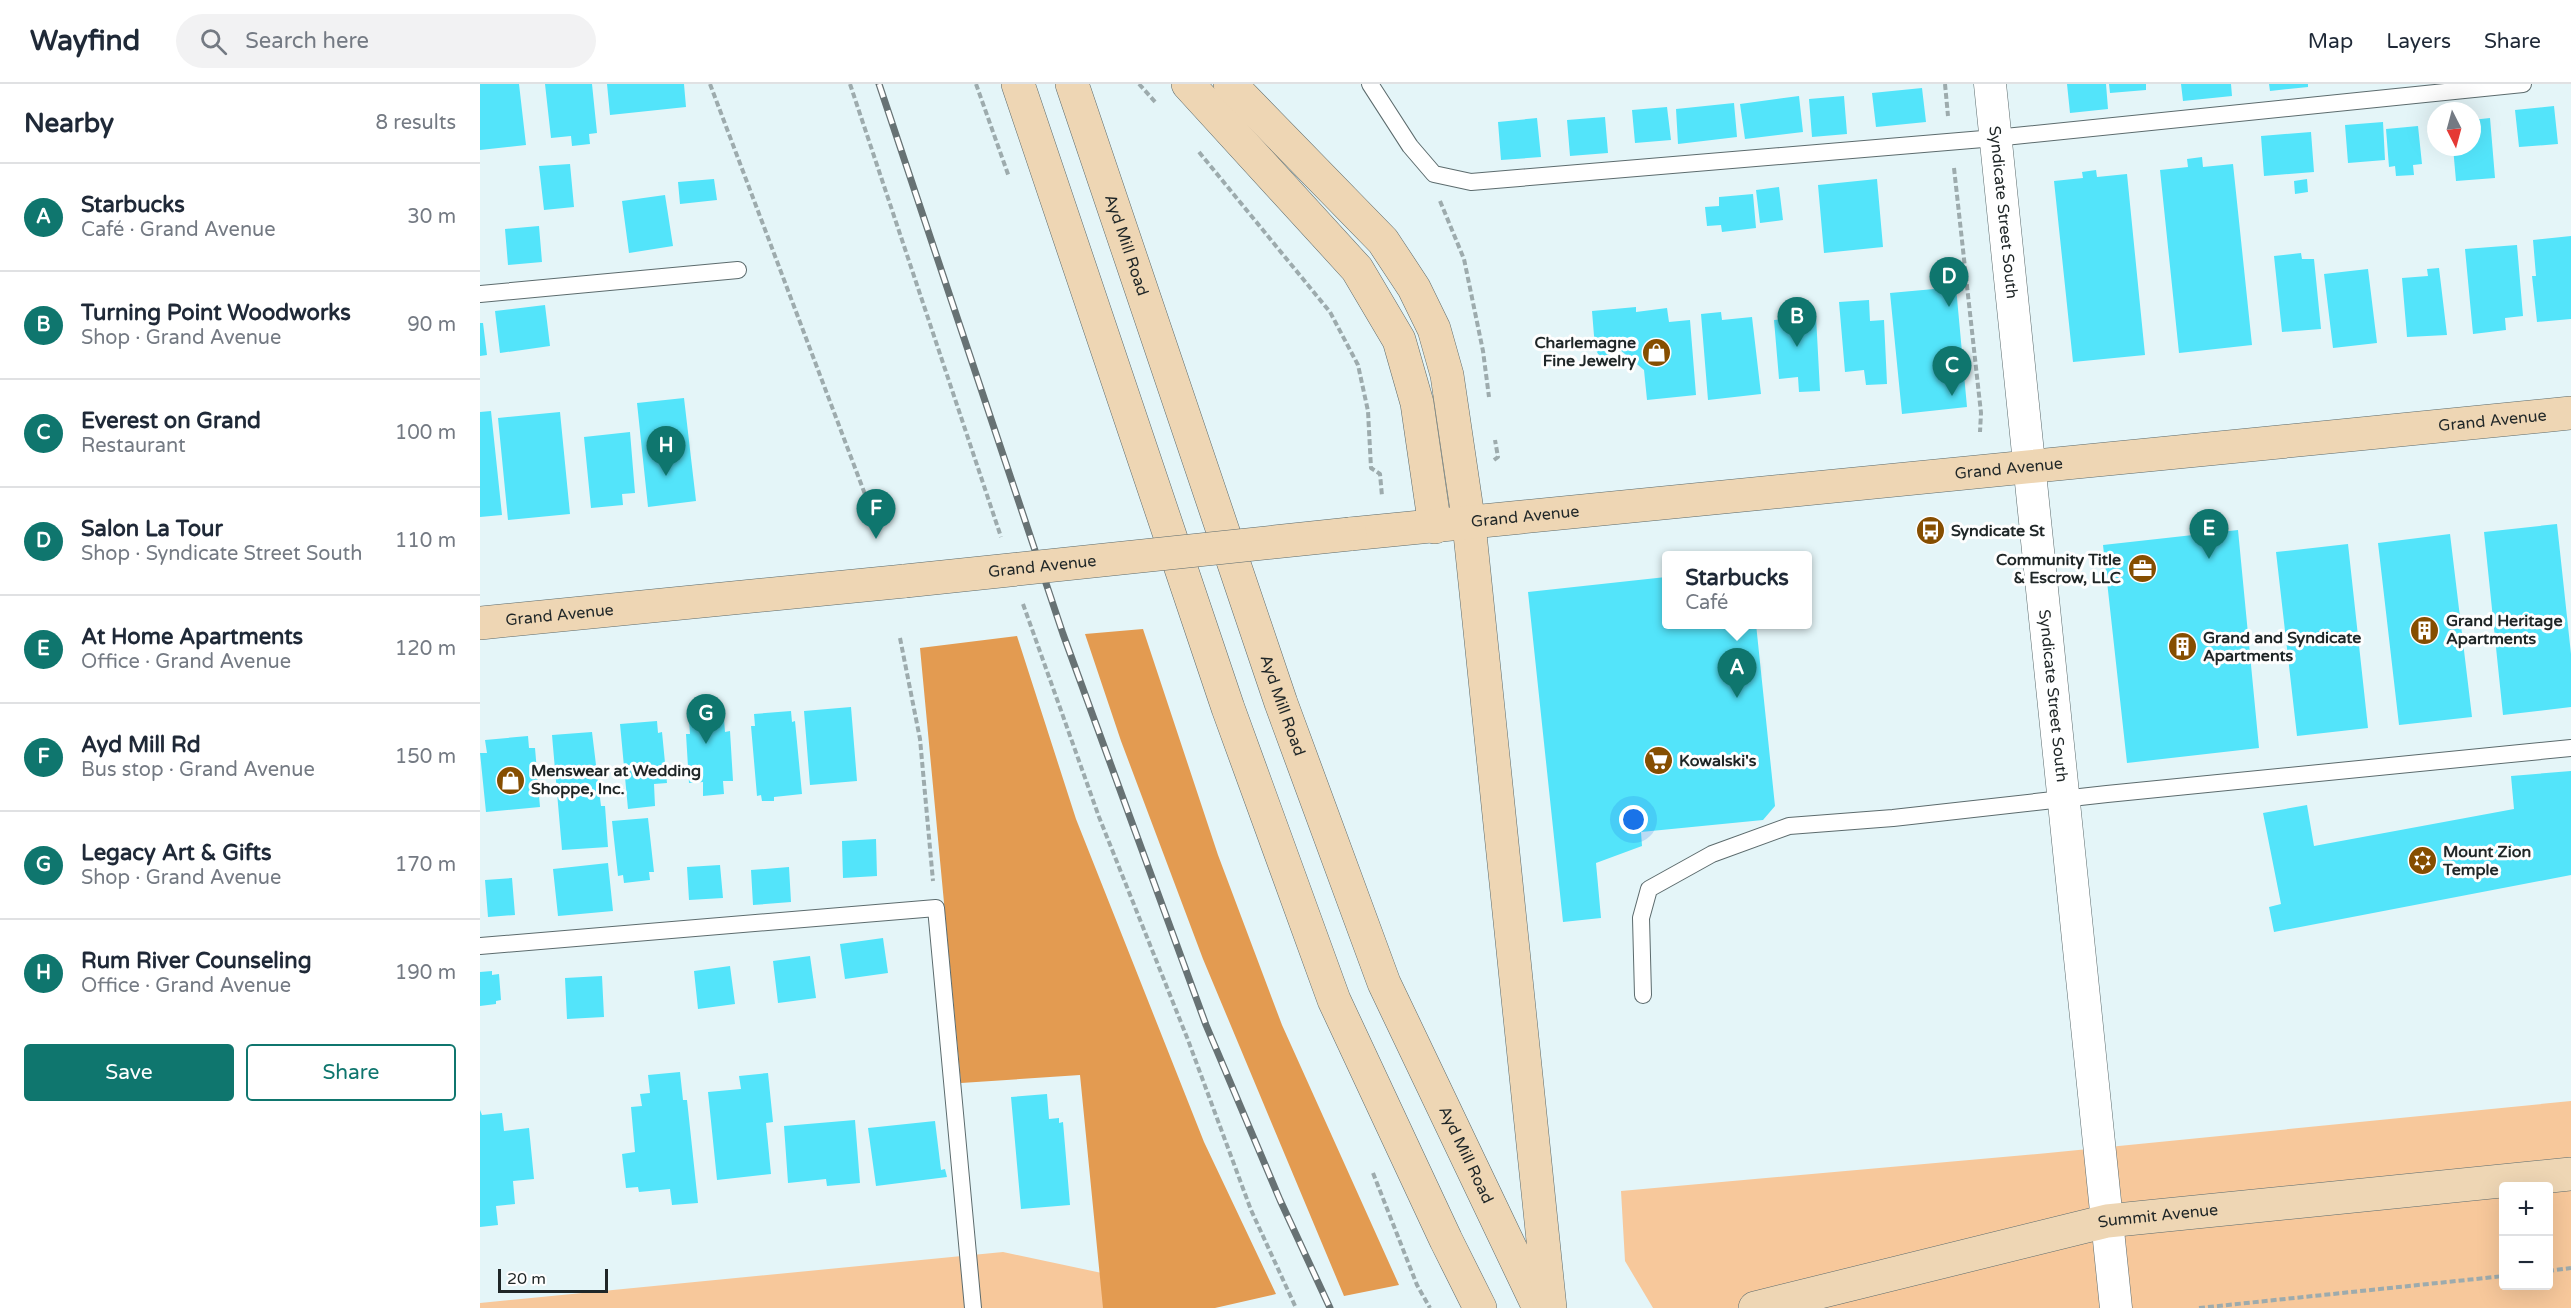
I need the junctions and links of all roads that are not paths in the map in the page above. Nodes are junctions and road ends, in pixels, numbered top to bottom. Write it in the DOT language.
graph roads {
  1 [pos="1018,84"];
  2 [pos="1072,84"];
  3 [pos="1188,84"];
  4 [pos="1230,84"];
  5 [pos="1370,84"];
  6 [pos="1990,84"];
  7 [pos="2523,84"];
  8 [pos="1995,138"];
  9 [pos="738,270"];
  10 [pos="480,294"];
  11 [pos="2571,413"];
  12 [pos="2030,466"];
  13 [pos="1469,524"];
  14 [pos="1435,526"];
  15 [pos="480,623"];
  16 [pos="2571,748"];
  17 [pos="2062,799"];
  18 [pos="480,946"];
  19 [pos="1643,995"];
  20 [pos="2571,1174"];
  21 [pos="2107,1221"];
  22 [pos="974,1308"];
  23 [pos="1480,1308"];
  24 [pos="1539,1308"];
  25 [pos="1550,1308"];
  26 [pos="1755,1308"];
  27 [pos="2116,1308"];
  1 -- 23 [label="main road"];
  2 -- 24 [label="main road, Ayd Mill Road"];
  3 -- 14 [label="main road"];
  4 -- 13 [label="main road"];
  5 -- 8 [label="lane"];
  6 -- 8 [label="street, Syndicate Street South"];
  7 -- 8 [label="lane"];
  8 -- 12 [label="street, Syndicate Street South"];
  9 -- 10 [label="lane"];
  11 -- 12 [label="main road, Grand Avenue"];
  12 -- 13 [label="main road, Grand Avenue"];
  12 -- 17 [label="street, Syndicate Street South"];
  13 -- 14 [label="main road, Grand Avenue"];
  13 -- 25 [label="main road"];
  14 -- 15 [label="main road, Grand Avenue, bridge"];
  16 -- 17 [label="lane"];
  17 -- 19 [label="lane"];
  17 -- 21 [label="street, Syndicate Street South"];
  18 -- 22 [label="lane"];
  20 -- 21 [label="main road, Summit Avenue"];
  21 -- 26 [label="main road, Summit Avenue"];
  21 -- 27 [label="street, Syndicate Street South"];
}
